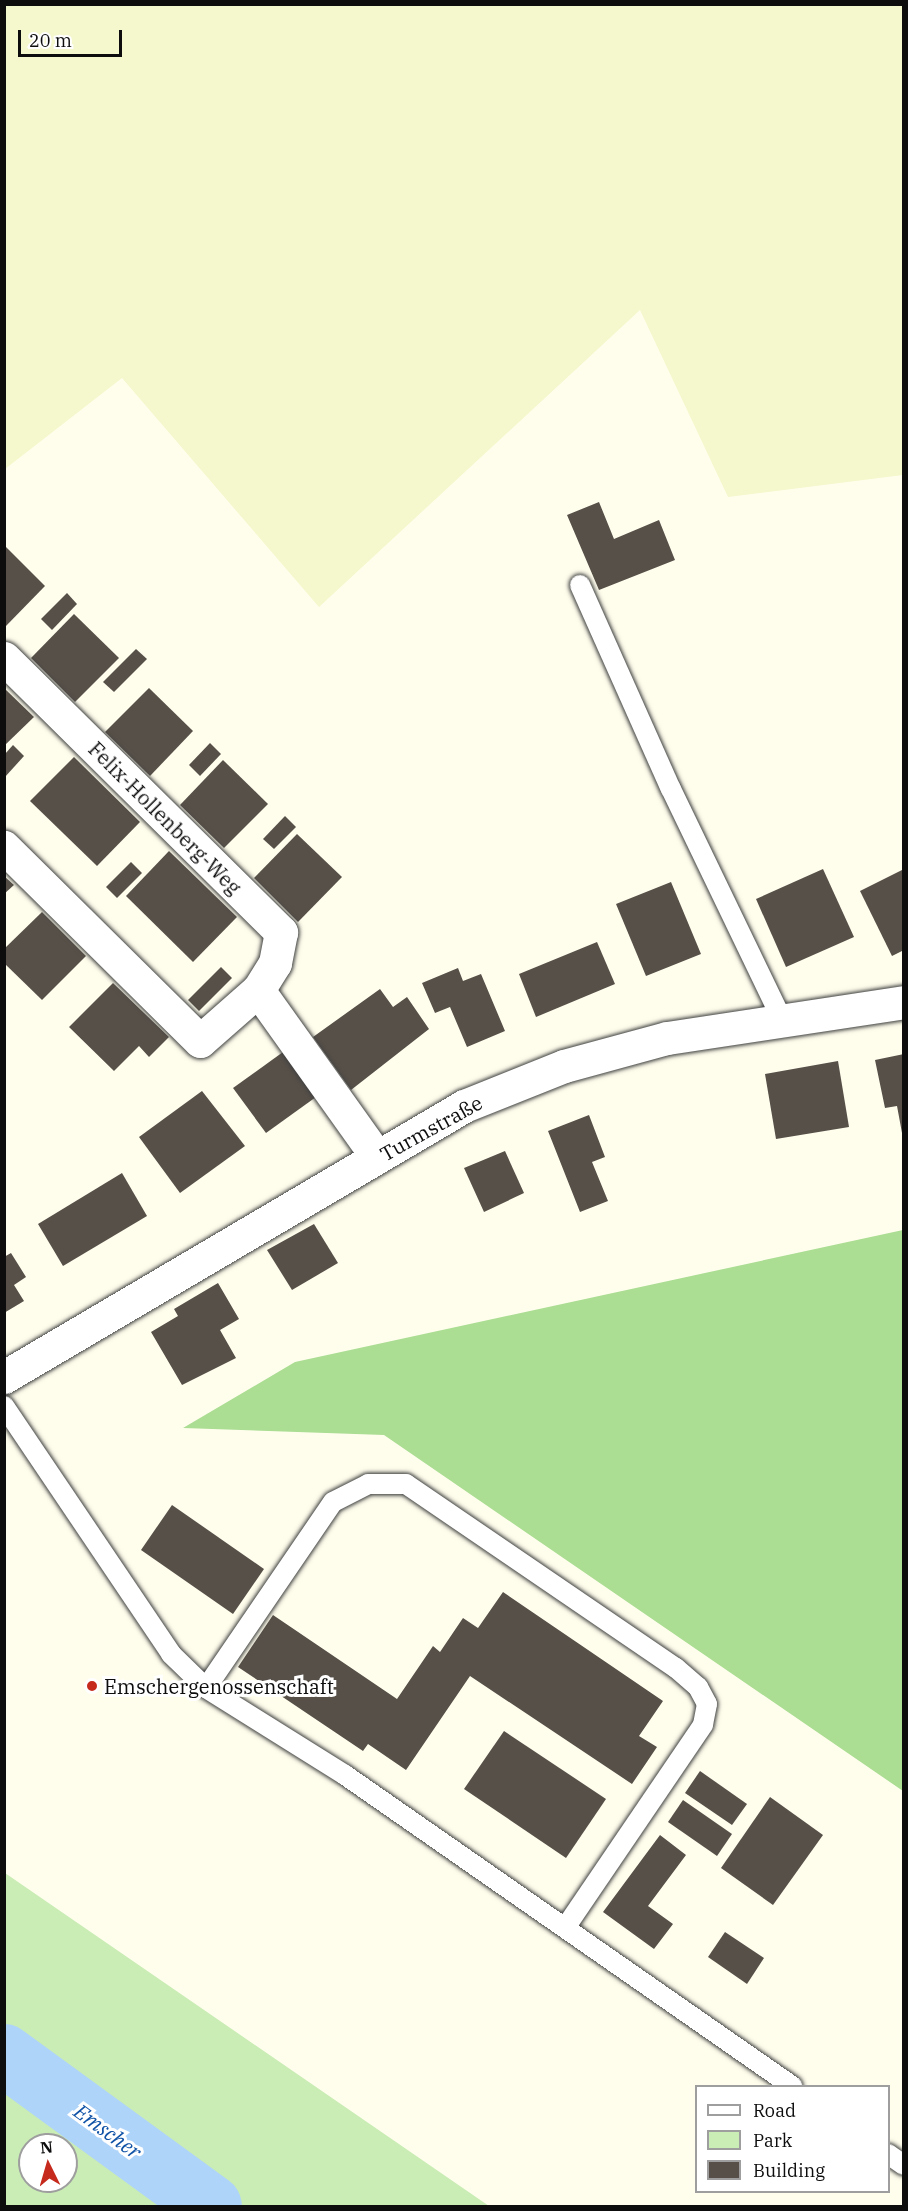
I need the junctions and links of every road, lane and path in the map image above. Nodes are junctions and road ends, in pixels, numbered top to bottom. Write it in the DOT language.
graph roads {
  1 [pos="580,585"];
  2 [pos="4,658"];
  3 [pos="4,847"];
  4 [pos="258,990"];
  5 [pos="903,1002"];
  6 [pos="782,1020"];
  7 [pos="377,1158"];
  8 [pos="4,1377"];
  9 [pos="4,1406"];
  10 [pos="206,1688"];
  11 [pos="565,1928"];
  12 [pos="791,2085"];
  13 [pos="890,2155"];
  14 [pos="903,2165"];
  1 -- 6 [label="lane"];
  2 -- 4 [label="street, Felix-Hollenberg-Weg"];
  3 -- 4 [label="street, Felix-Hollenberg-Weg"];
  4 -- 7 [label="street"];
  5 -- 6 [label="street, Turmstraße"];
  6 -- 7 [label="street, Turmstraße"];
  7 -- 8 [label="street, Turmstraße"];
  9 -- 10 [label="lane"];
  10 -- 11 [label="lane"];
  10 -- 11 [label="lane"];
  11 -- 12 [label="lane"];
  13 -- 14 [label="lane"];
}
